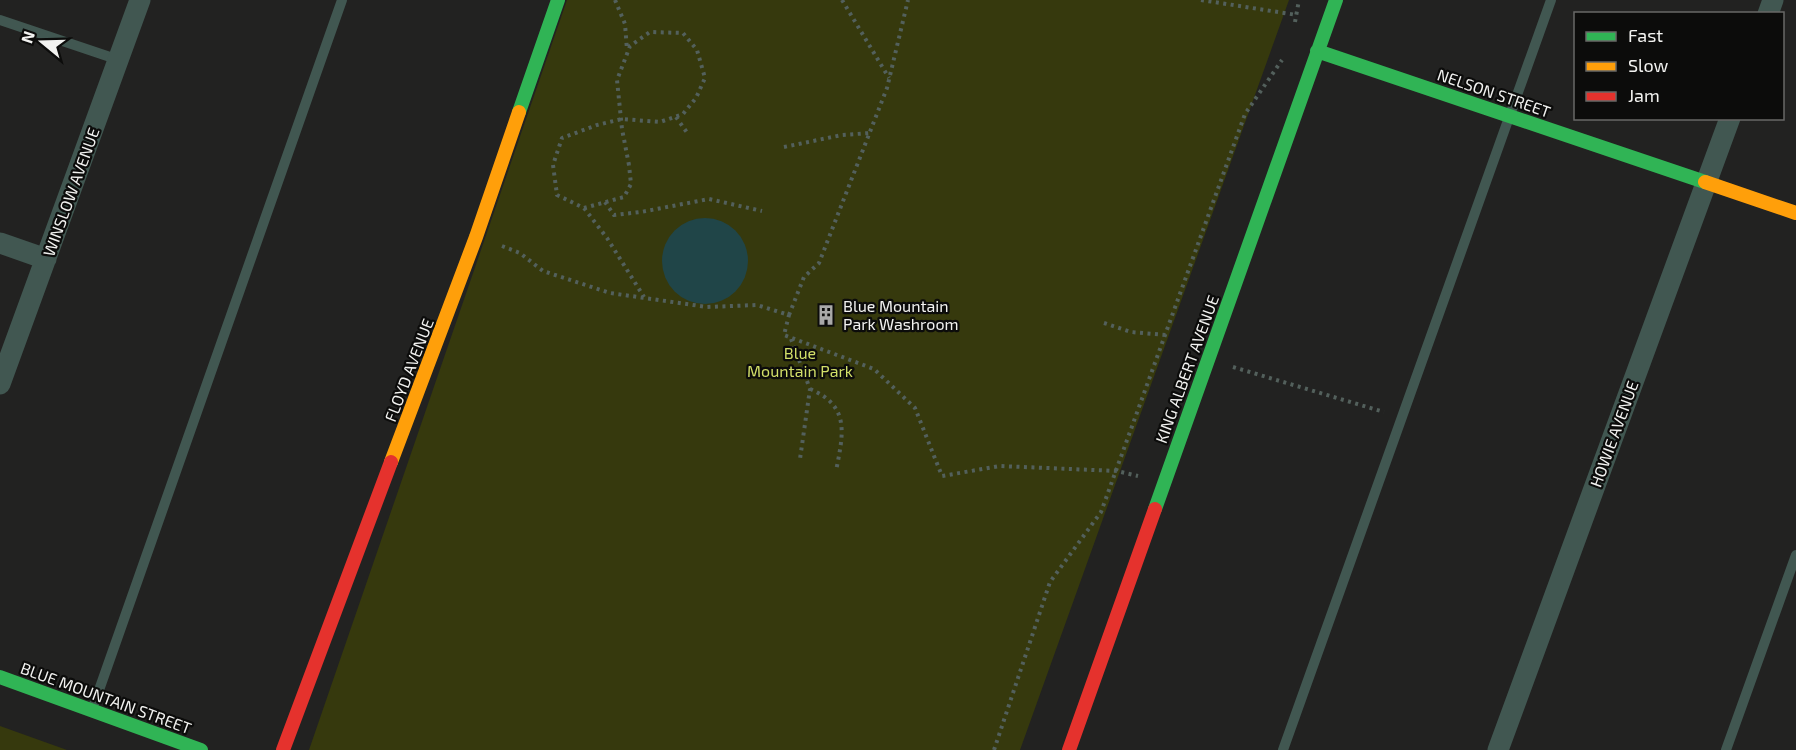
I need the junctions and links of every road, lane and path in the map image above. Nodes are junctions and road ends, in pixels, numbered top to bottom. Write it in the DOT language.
graph roads {
  1 [pos="140,0"];
  2 [pos="342,0"];
  3 [pos="558,0"];
  4 [pos="615,0"];
  5 [pos="842,0"];
  6 [pos="909,0"];
  7 [pos="1201,0"];
  8 [pos="1299,0"];
  9 [pos="1336,0"];
  10 [pos="1551,0"];
  11 [pos="1297,15"];
  12 [pos="0,20"];
  13 [pos="1294,24"];
  14 [pos="1317,51"];
  15 [pos="1284,52"];
  16 [pos="627,54"];
  17 [pos="119,60"];
  18 [pos="889,78"];
  19 [pos="1510,116"];
  20 [pos="676,117"];
  21 [pos="622,119"];
  22 [pos="1729,120"];
  23 [pos="870,133"];
  24 [pos="688,134"];
  25 [pos="784,147"];
  26 [pos="1707,183"];
  27 [pos="604,202"];
  28 [pos="584,208"];
  29 [pos="762,211"];
  30 [pos="1796,213"];
  31 [pos="476,237"];
  32 [pos="0,243"];
  33 [pos="46,259"];
  34 [pos="645,297"];
  35 [pos="789,315"];
  36 [pos="1104,323"];
  37 [pos="1166,335"];
  38 [pos="791,338"];
  39 [pos="1231,366"];
  40 [pos="0,384"];
  41 [pos="810,389"];
  42 [pos="1369,408"];
  43 [pos="800,459"];
  44 [pos="836,471"];
  45 [pos="1117,471"];
  46 [pos="1165,481"];
  47 [pos="1796,555"];
  48 [pos="0,677"];
  49 [pos="92,710"];
  50 [pos="201,750"];
  51 [pos="283,750"];
  52 [pos="994,750"];
  53 [pos="1069,750"];
  54 [pos="1283,750"];
  55 [pos="1498,750"];
  56 [pos="1726,750"];
  1 -- 17 [label="street, WINSLOW AVENUE"];
  2 -- 49 [label="lane"];
  3 -- 31 [label="street, FLOYD AVENUE"];
  4 -- 16 [label="path"];
  5 -- 18 [label="path"];
  6 -- 18 [label="path"];
  7 -- 11 [label="path"];
  8 -- 11 [label="path"];
  9 -- 14 [label="street, KING ALBERT AVENUE"];
  10 -- 19 [label="lane"];
  11 -- 13 [label="path"];
  12 -- 17 [label="lane"];
  14 -- 19 [label="street, NELSON STREET"];
  14 -- 46 [label="street, KING ALBERT AVENUE"];
  15 -- 37 [label="path"];
  16 -- 20 [label="path"];
  16 -- 21 [label="path"];
  17 -- 33 [label="street, WINSLOW AVENUE"];
  18 -- 23 [label="path"];
  19 -- 26 [label="street, NELSON STREET"];
  19 -- 54 [label="lane"];
  20 -- 21 [label="path"];
  20 -- 24 [label="path"];
  21 -- 27 [label="path"];
  21 -- 28 [label="path"];
  22 -- 26 [label="street, HOWIE AVENUE"];
  23 -- 25 [label="path"];
  23 -- 35 [label="path"];
  26 -- 30 [label="street, NELSON STREET"];
  26 -- 55 [label="street, HOWIE AVENUE"];
  27 -- 28 [label="path"];
  27 -- 29 [label="path"];
  28 -- 34 [label="path"];
  31 -- 34 [label="path"];
  31 -- 51 [label="street, FLOYD AVENUE"];
  32 -- 33 [label="street"];
  33 -- 40 [label="street, WINSLOW AVENUE"];
  34 -- 35 [label="path"];
  35 -- 38 [label="path"];
  36 -- 37 [label="path"];
  37 -- 45 [label="path"];
  38 -- 41 [label="path"];
  38 -- 45 [label="path"];
  39 -- 42 [label="path"];
  41 -- 43 [label="path"];
  41 -- 44 [label="path"];
  45 -- 46 [label="path"];
  45 -- 52 [label="path"];
  46 -- 53 [label="street, KING ALBERT AVENUE"];
  47 -- 56 [label="lane"];
  48 -- 49 [label="street, BLUE MOUNTAIN STREET"];
  49 -- 50 [label="street, BLUE MOUNTAIN STREET"];
}
